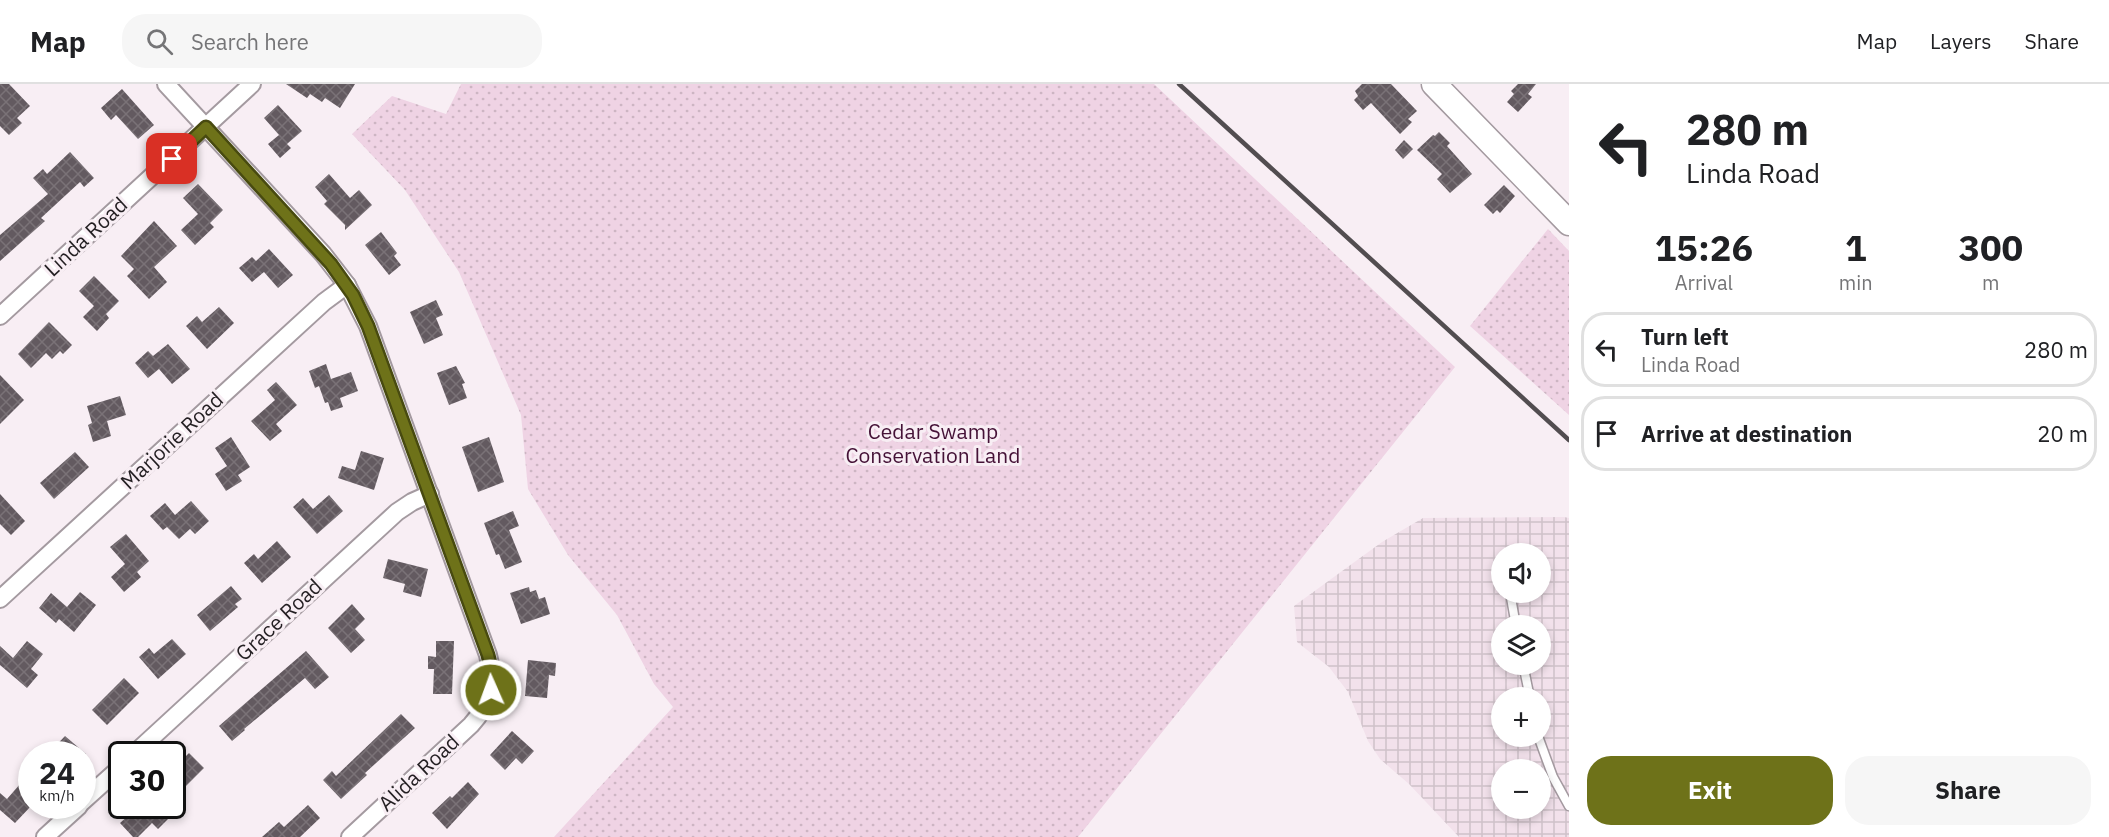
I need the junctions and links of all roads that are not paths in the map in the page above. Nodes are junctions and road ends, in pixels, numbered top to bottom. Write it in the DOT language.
graph roads {
  1 [pos="166,84"];
  2 [pos="252,84"];
  3 [pos="1434,84"];
  4 [pos="206,127"];
  5 [pos="1569,223"];
  6 [pos="347,285"];
  7 [pos="0,316"];
  8 [pos="430,494"];
  9 [pos="0,599"];
  10 [pos="148,741"];
  11 [pos="1542,747"];
  12 [pos="108,779"];
  13 [pos="96,789"];
  14 [pos="1569,806"];
  15 [pos="65,819"];
  16 [pos="45,837"];
  17 [pos="350,837"];
  1 -- 4 [label="street, Alida Road"];
  2 -- 4 [label="street, Linda Road"];
  3 -- 5 [label="main road"];
  4 -- 6 [label="street, Alida Road"];
  4 -- 7 [label="street, Linda Road"];
  6 -- 8 [label="street, Alida Road"];
  6 -- 9 [label="street, Marjorie Road"];
  8 -- 10 [label="street, Grace Road"];
  8 -- 17 [label="street, Alida Road"];
  11 -- 14 [label="lane"];
  12 -- 13 [label="street"];
  15 -- 16 [label="street"];
}
